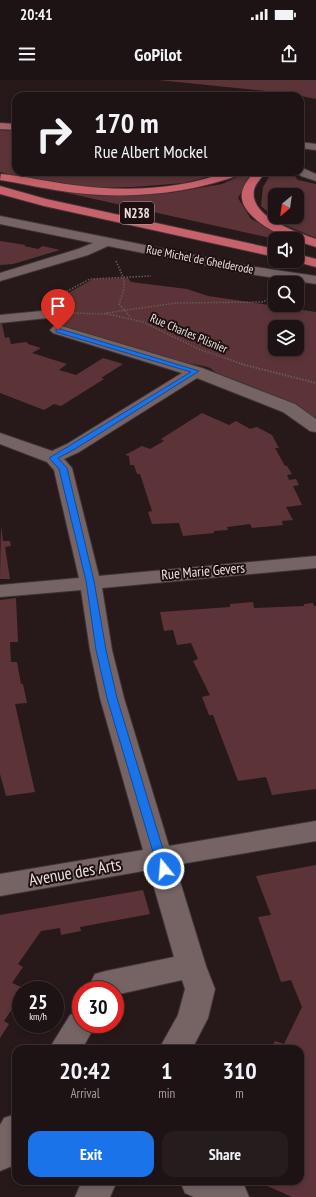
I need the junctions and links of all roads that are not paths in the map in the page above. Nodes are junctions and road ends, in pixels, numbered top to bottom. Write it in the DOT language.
graph roads {
  1 [pos="0,120"];
  2 [pos="12,121"];
  3 [pos="0,126"];
  4 [pos="12,127"];
  5 [pos="304,146"];
  6 [pos="316,147"];
  7 [pos="304,149"];
  8 [pos="316,150"];
  9 [pos="304,172"];
  10 [pos="227,176"];
  11 [pos="257,176"];
  12 [pos="0,177"];
  13 [pos="316,178"];
  14 [pos="0,181"];
  15 [pos="0,190"];
  16 [pos="0,195"];
  17 [pos="44,202"];
  18 [pos="0,220"];
  19 [pos="268,242"];
  20 [pos="316,243"];
  21 [pos="110,247"];
  22 [pos="304,250"];
  23 [pos="268,251"];
  24 [pos="316,253"];
  25 [pos="304,260"];
  26 [pos="316,263"];
  27 [pos="0,277"];
  28 [pos="316,280"];
  29 [pos="52,314"];
  30 [pos="0,318"];
  31 [pos="58,330"];
  32 [pos="196,371"];
  33 [pos="316,427"];
  34 [pos="0,438"];
  35 [pos="53,458"];
  36 [pos="316,562"];
  37 [pos="90,581"];
  38 [pos="0,591"];
  39 [pos="316,831"];
  40 [pos="161,858"];
  41 [pos="0,885"];
  42 [pos="191,966"];
  43 [pos="116,981"];
  44 [pos="76,1033"];
  45 [pos="68,1045"];
  46 [pos="177,1045"];
  47 [pos="12,1136"];
  48 [pos="0,1155"];
  49 [pos="98,1185"];
  50 [pos="206,1185"];
  51 [pos="92,1197"];
  52 [pos="232,1197"];
  1 -- 2 [label="main road"];
  3 -- 4 [label="main road"];
  5 -- 6 [label="street"];
  7 -- 8 [label="street"];
  9 -- 13 [label="street"];
  10 -- 12 [label="highway"];
  11 -- 20 [label="highway"];
  14 -- 19 [label="highway, N238"];
  15 -- 17 [label="highway, N238"];
  16 -- 17 [label="highway"];
  17 -- 23 [label="highway, N238"];
  18 -- 21 [label="street, Rue Michel de Ghelderode"];
  21 -- 27 [label="street"];
  21 -- 28 [label="street, Rue Michel de Ghelderode"];
  22 -- 24 [label="highway"];
  25 -- 26 [label="highway"];
  29 -- 30 [label="street"];
  31 -- 32 [label="street"];
  32 -- 33 [label="street"];
  32 -- 35 [label="street"];
  34 -- 35 [label="street"];
  35 -- 37 [label="street"];
  36 -- 37 [label="street, Rue Marie Gevers"];
  37 -- 38 [label="street, Rue Marie Gevers"];
  37 -- 40 [label="street"];
  39 -- 40 [label="street, Avenue des Arts"];
  40 -- 41 [label="street, Avenue des Arts"];
  40 -- 42 [label="street"];
  42 -- 43 [label="street"];
  42 -- 46 [label="street"];
  44 -- 45 [label="street"];
  47 -- 48 [label="street"];
  49 -- 51 [label="street"];
  50 -- 52 [label="street"];
}
